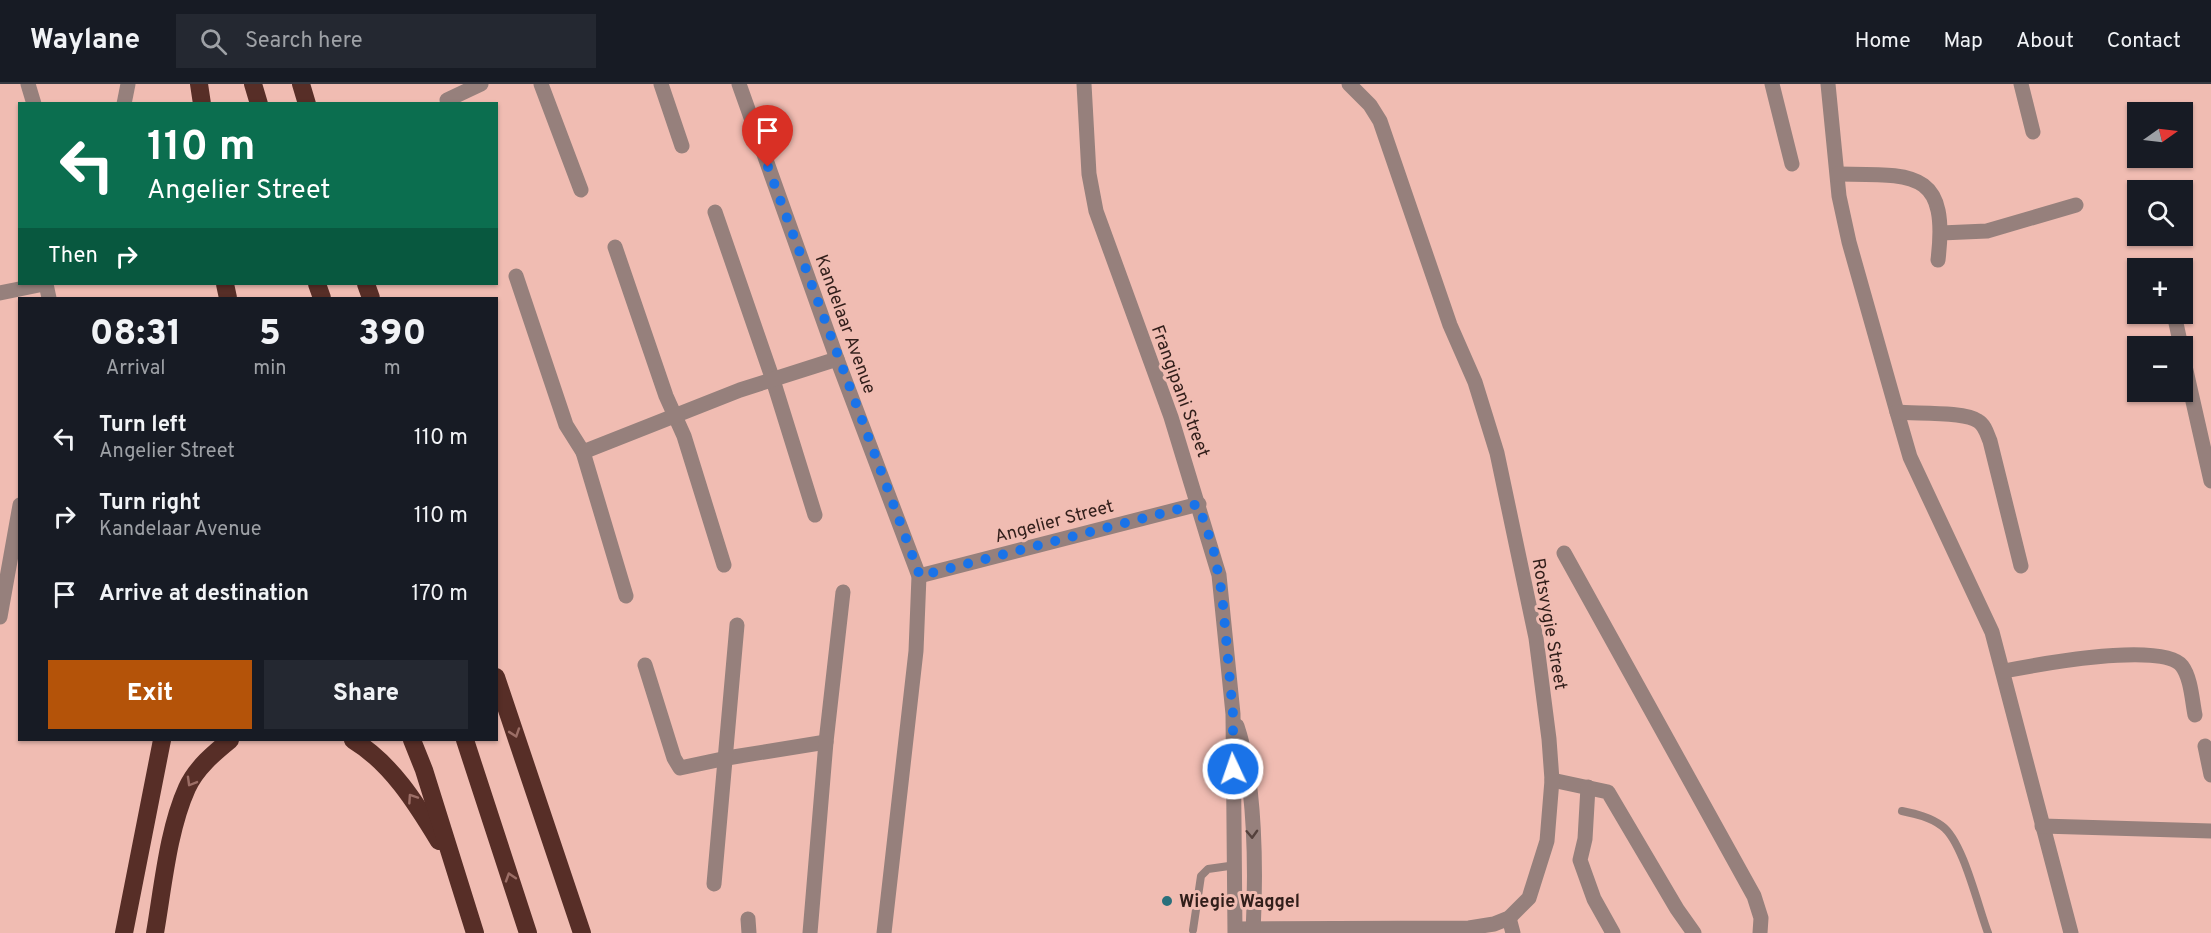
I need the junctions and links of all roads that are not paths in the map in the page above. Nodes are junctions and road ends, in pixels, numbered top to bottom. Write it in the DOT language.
graph roads {
  1 [pos="28,84"];
  2 [pos="128,84"];
  3 [pos="199,84"];
  4 [pos="253,84"];
  5 [pos="301,84"];
  6 [pos="481,84"];
  7 [pos="541,84"];
  8 [pos="661,84"];
  9 [pos="739,84"];
  10 [pos="1084,84"];
  11 [pos="1349,84"];
  12 [pos="1772,84"];
  13 [pos="1828,84"];
  14 [pos="2021,84"];
  15 [pos="447,100"];
  16 [pos="33,102"];
  17 [pos="124,102"];
  18 [pos="202,102"];
  19 [pos="258,102"];
  20 [pos="306,102"];
  21 [pos="2033,132"];
  22 [pos="682,146"];
  23 [pos="1792,164"];
  24 [pos="1838,174"];
  25 [pos="581,190"];
  26 [pos="2076,205"];
  27 [pos="715,212"];
  28 [pos="1941,233"];
  29 [pos="615,247"];
  30 [pos="1938,260"];
  31 [pos="516,276"];
  32 [pos="40,285"];
  33 [pos="0,293"];
  34 [pos="837,359"];
  35 [pos="773,380"];
  36 [pos="2193,402"];
  37 [pos="1897,412"];
  38 [pos="675,415"];
  39 [pos="583,452"];
  40 [pos="2211,481"];
  41 [pos="1198,504"];
  42 [pos="815,515"];
  43 [pos="18,516"];
  44 [pos="1564,553"];
  45 [pos="724,565"];
  46 [pos="2021,566"];
  47 [pos="920,576"];
  48 [pos="843,592"];
  49 [pos="626,596"];
  50 [pos="1,609"];
  51 [pos="737,625"];
  52 [pos="645,665"];
  53 [pos="2004,671"];
  54 [pos="498,683"];
  55 [pos="1233,714"];
  56 [pos="2195,715"];
  57 [pos="162,741"];
  58 [pos="229,741"];
  59 [pos="354,741"];
  60 [pos="412,741"];
  61 [pos="465,741"];
  62 [pos="826,742"];
  63 [pos="2205,746"];
  64 [pos="727,758"];
  65 [pos="2211,775"];
  66 [pos="1552,780"];
  67 [pos="1588,787"];
  68 [pos="1902,811"];
  69 [pos="2042,826"];
  70 [pos="144,830"];
  71 [pos="2211,831"];
  72 [pos="1236,865"];
  73 [pos="453,866"];
  74 [pos="714,884"];
  75 [pos="1511,926"];
  76 [pos="1193,930"];
  77 [pos="1235,931"];
  78 [pos="1253,931"];
  79 [pos="1312,931"];
  80 [pos="114,933"];
  81 [pos="124,933"];
  82 [pos="155,933"];
  83 [pos="475,933"];
  84 [pos="528,933"];
  85 [pos="582,933"];
  86 [pos="810,933"];
  87 [pos="884,933"];
  88 [pos="1613,933"];
  89 [pos="1694,933"];
  90 [pos="1760,933"];
  91 [pos="1988,933"];
  92 [pos="2071,933"];
  1 -- 16 [label="street"];
  2 -- 17 [label="street"];
  3 -- 18 [label="highway"];
  4 -- 19 [label="highway"];
  5 -- 20 [label="highway"];
  6 -- 15 [label="street"];
  7 -- 25 [label="street"];
  8 -- 22 [label="street"];
  9 -- 34 [label="street, Kandelaar Avenue"];
  10 -- 41 [label="street, Frangipani Street"];
  11 -- 66 [label="street, Rotsvygie Street"];
  12 -- 23 [label="street"];
  13 -- 24 [label="street"];
  14 -- 21 [label="street"];
  24 -- 28 [label="street"];
  24 -- 37 [label="street"];
  26 -- 28 [label="street"];
  27 -- 35 [label="street"];
  28 -- 30 [label="street"];
  29 -- 38 [label="street"];
  31 -- 39 [label="street"];
  32 -- 33 [label="street"];
  34 -- 35 [label="street"];
  34 -- 47 [label="street, Kandelaar Avenue"];
  35 -- 38 [label="street"];
  35 -- 42 [label="street"];
  36 -- 40 [label="street"];
  37 -- 46 [label="street"];
  37 -- 53 [label="street"];
  38 -- 39 [label="street"];
  38 -- 45 [label="street"];
  39 -- 49 [label="street"];
  41 -- 47 [label="street, Angelier Street"];
  41 -- 55 [label="street, Frangipani Street"];
  43 -- 50 [label="street"];
  44 -- 90 [label="street"];
  47 -- 87 [label="street"];
  48 -- 62 [label="street"];
  51 -- 64 [label="street"];
  52 -- 64 [label="street"];
  53 -- 56 [label="street"];
  53 -- 69 [label="street"];
  54 -- 85 [label="highway, one-way"];
  55 -- 72 [label="street, Frangipani Street"];
  55 -- 78 [label="street, Frangipani Street, one-way"];
  57 -- 70 [label="highway"];
  58 -- 82 [label="highway, one-way"];
  73 -- 59 [label="highway, one-way"];
  60 -- 73 [label="highway"];
  84 -- 61 [label="highway, one-way"];
  62 -- 64 [label="street"];
  62 -- 86 [label="street"];
  63 -- 65 [label="street"];
  64 -- 74 [label="street"];
  66 -- 67 [label="street"];
  66 -- 75 [label="street, Rotsvygie Street"];
  67 -- 88 [label="street"];
  67 -- 89 [label="street"];
  68 -- 91 [label="lane"];
  69 -- 71 [label="street"];
  69 -- 92 [label="street"];
  70 -- 80 [label="highway"];
  70 -- 81 [label="highway"];
  72 -- 76 [label="lane"];
  72 -- 77 [label="street, Frangipani Street"];
  73 -- 83 [label="highway"];
  75 -- 79 [label="street, Rotsvygie Street"];
  77 -- 78 [label="street, Rotsvygie Street"];
  78 -- 79 [label="street, Rotsvygie Street"];
}
